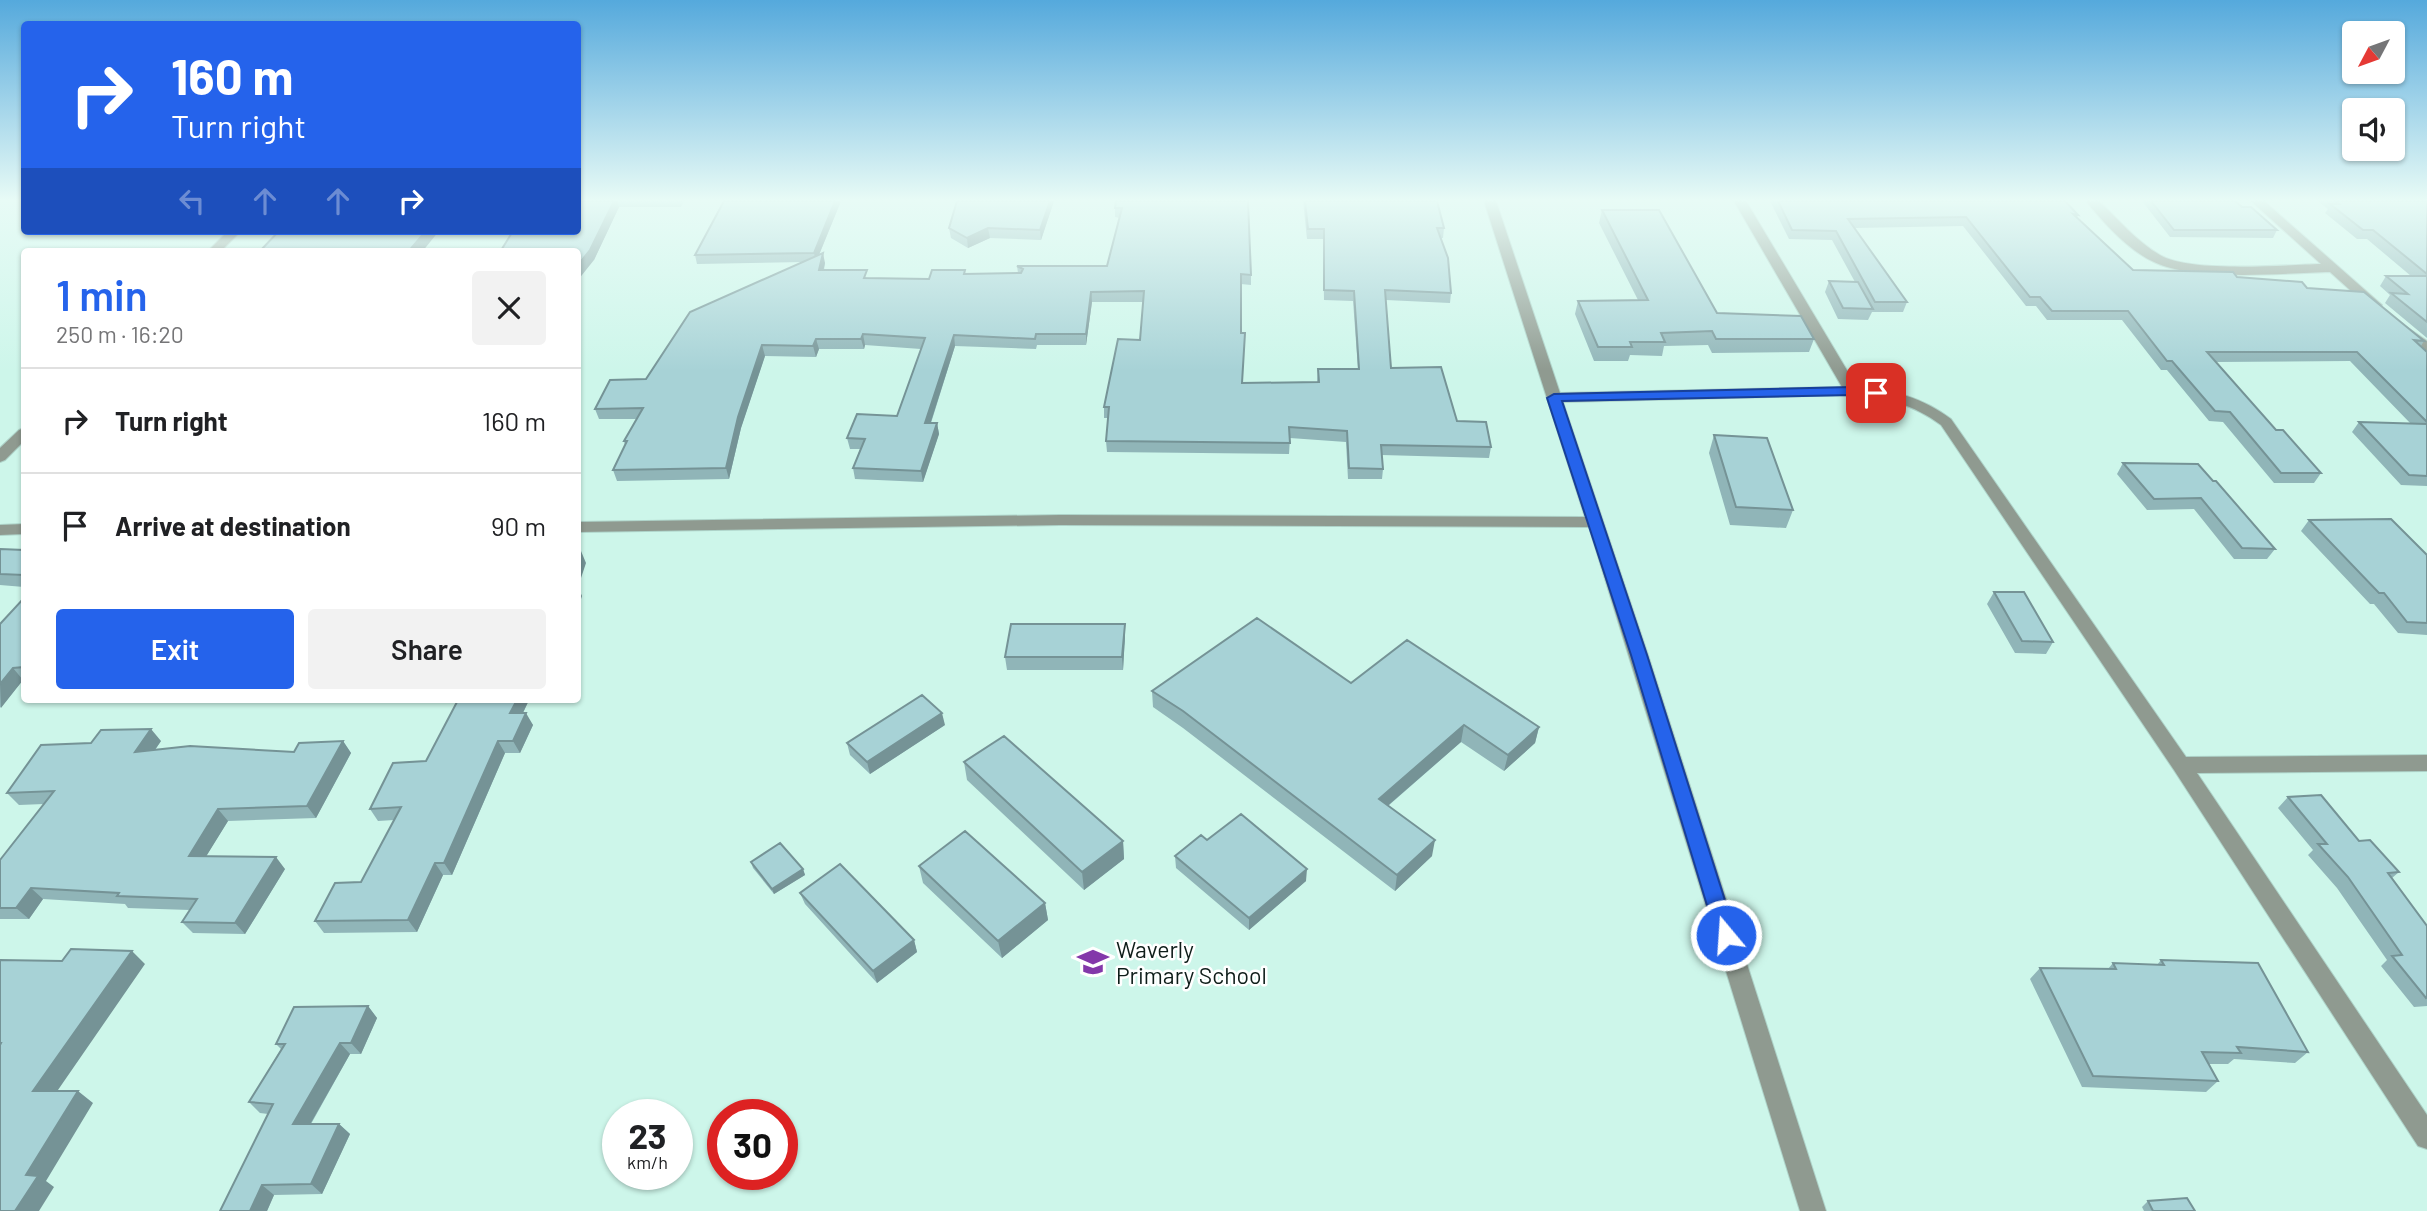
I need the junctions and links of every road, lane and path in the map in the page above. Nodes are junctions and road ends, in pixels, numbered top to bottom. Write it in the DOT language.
graph roads {
  1 [pos="1508,258"];
  2 [pos="1773,258"];
  3 [pos="2156,258"];
  4 [pos="2319,258"];
  5 [pos="2330,268"];
  6 [pos="2427,348"];
  7 [pos="1852,391"];
  8 [pos="1554,398"];
  9 [pos="21,436"];
  10 [pos="0,457"];
  11 [pos="1596,522"];
  12 [pos="581,527"];
  13 [pos="21,529"];
  14 [pos="0,530"];
  15 [pos="2427,763"];
  16 [pos="2181,765"];
  17 [pos="2427,1137"];
  18 [pos="1814,1211"];
  1 -- 8 [label="street"];
  2 -- 7 [label="street"];
  3 -- 5 [label="street"];
  4 -- 5 [label="street"];
  5 -- 6 [label="street"];
  7 -- 8 [label="street"];
  7 -- 16 [label="street"];
  8 -- 11 [label="street"];
  9 -- 10 [label="street"];
  11 -- 12 [label="street"];
  11 -- 18 [label="street"];
  13 -- 14 [label="street"];
  15 -- 16 [label="street"];
  16 -- 17 [label="street"];
}
